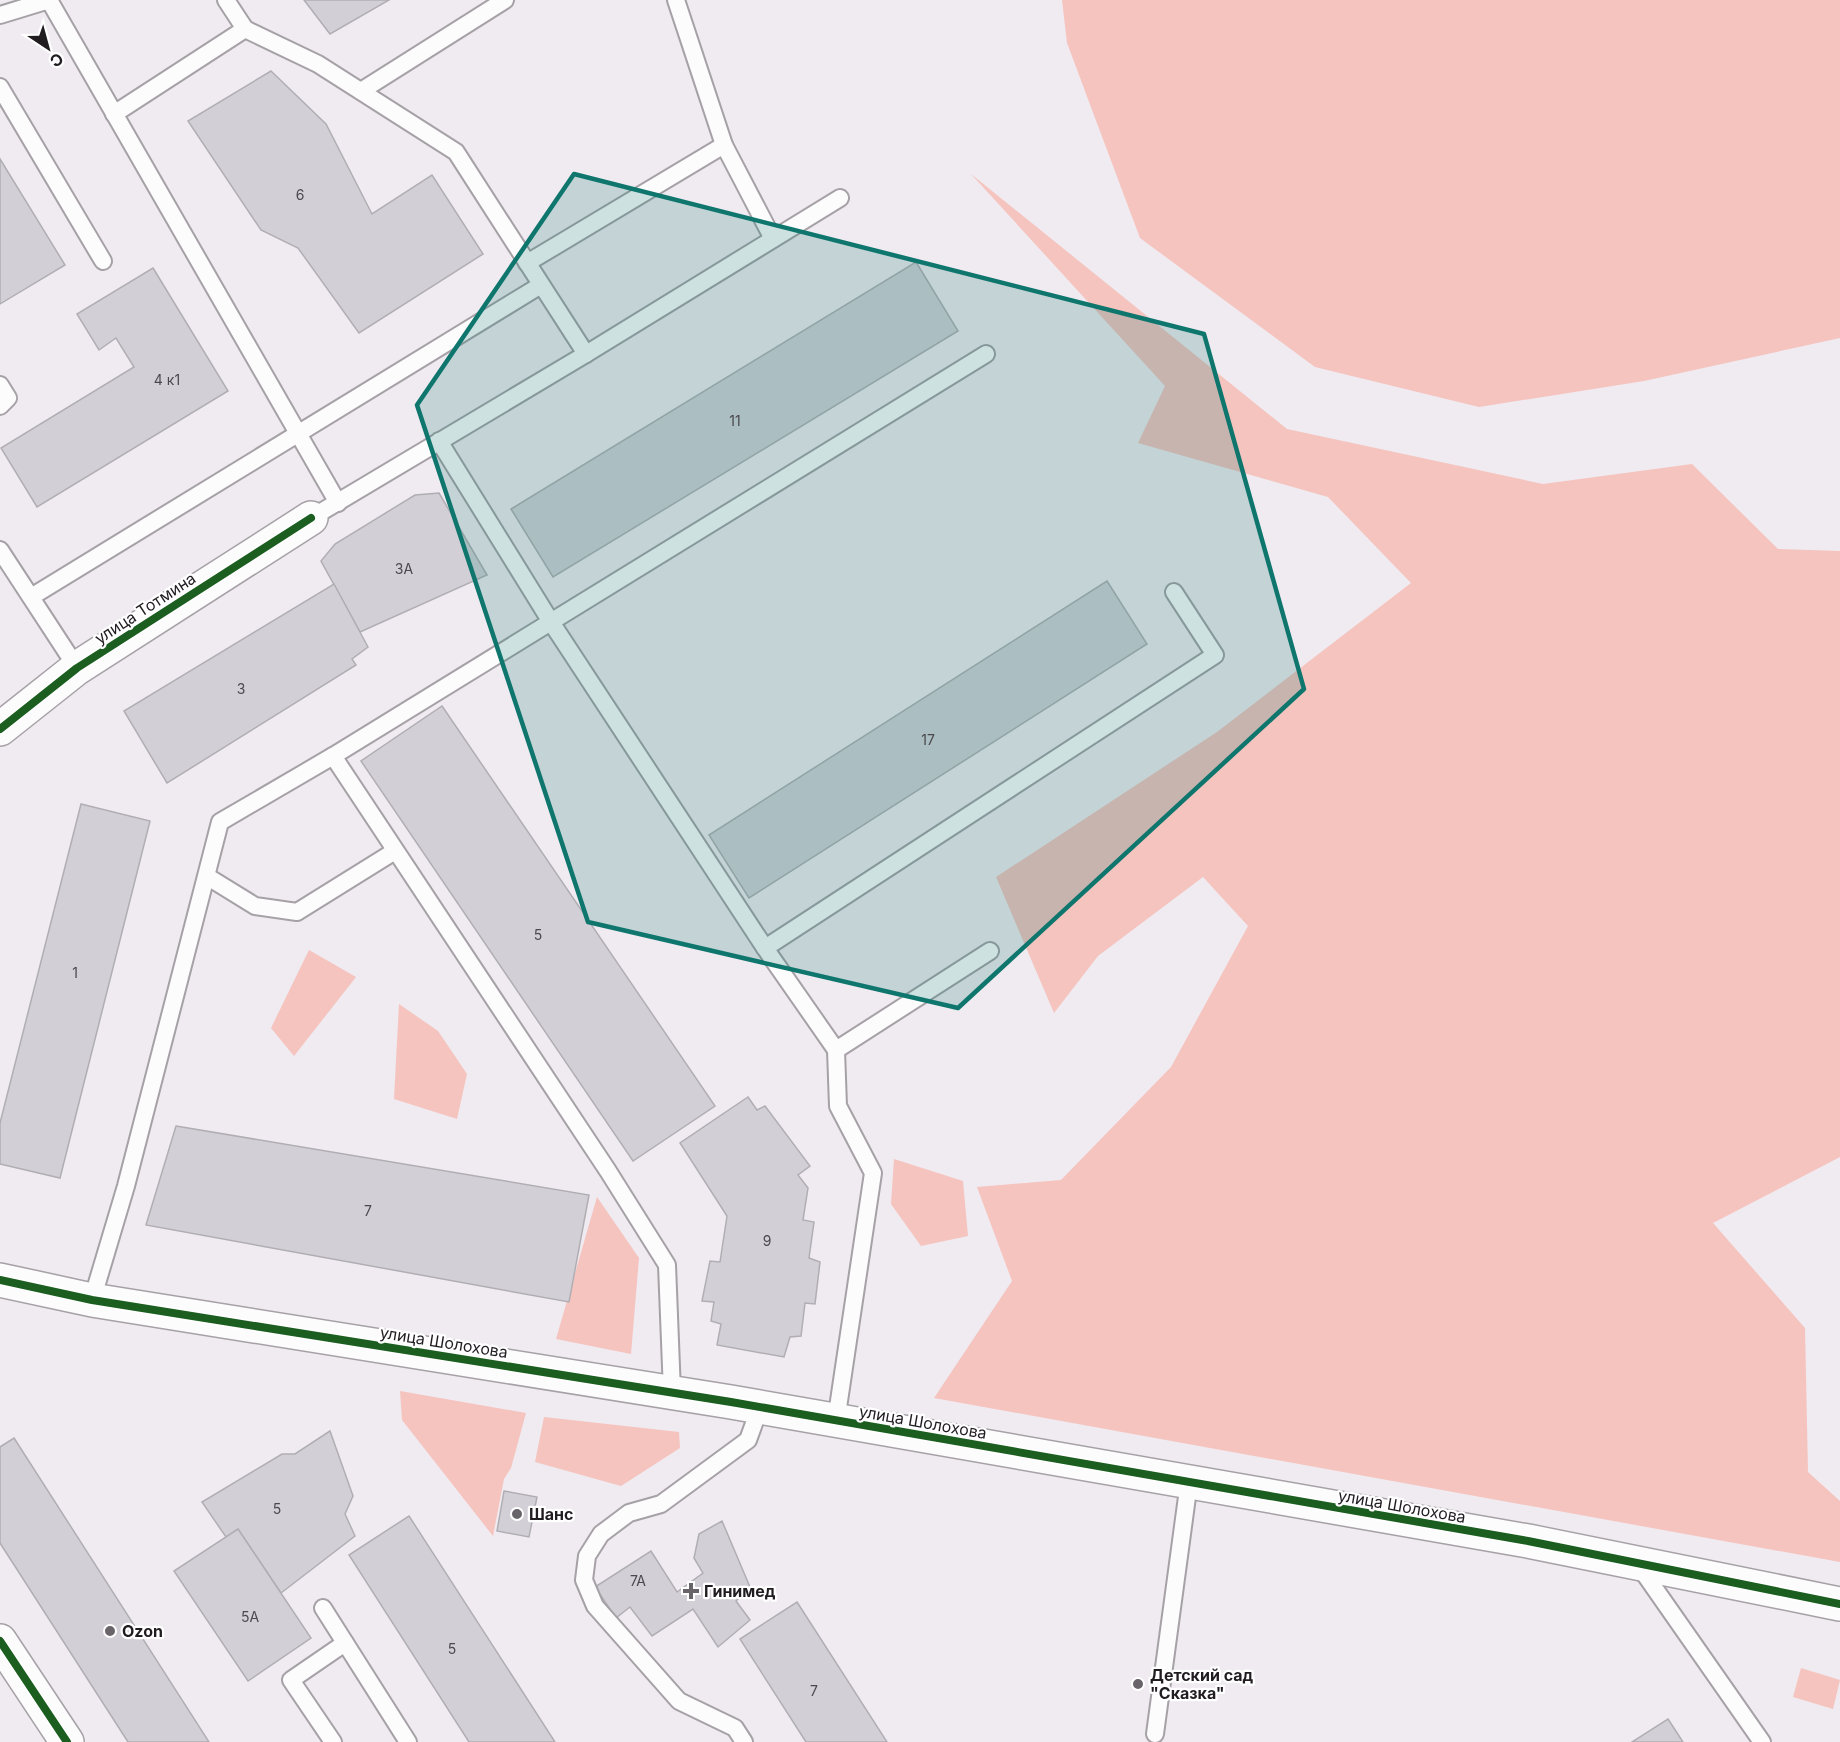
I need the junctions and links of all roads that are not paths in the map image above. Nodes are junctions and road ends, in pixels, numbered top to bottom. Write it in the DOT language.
graph roads {
  1 [pos="49,0"];
  2 [pos="226,0"];
  3 [pos="505,0"];
  4 [pos="676,0"];
  5 [pos="0,15"];
  6 [pos="245,29"];
  7 [pos="0,87"];
  8 [pos="361,91"];
  9 [pos="114,114"];
  10 [pos="724,145"];
  11 [pos="840,198"];
  12 [pos="774,239"];
  13 [pos="103,261"];
  14 [pos="527,263"];
  15 [pos="541,285"];
  16 [pos="586,354"];
  17 [pos="986,354"];
  18 [pos="0,385"];
  19 [pos="0,406"];
  20 [pos="298,433"];
  21 [pos="439,441"];
  22 [pos="325,510"];
  23 [pos="0,550"];
  24 [pos="1174,592"];
  25 [pos="30,597"];
  26 [pos="550,622"];
  27 [pos="77,668"];
  28 [pos="0,729"];
  29 [pos="333,756"];
  30 [pos="395,851"];
  31 [pos="208,877"];
  32 [pos="765,948"];
  33 [pos="990,951"];
  34 [pos="836,1050"];
  35 [pos="0,1280"];
  36 [pos="92,1300"];
  37 [pos="672,1392"];
  38 [pos="760,1407"];
  39 [pos="836,1421"];
  40 [pos="1189,1482"];
  41 [pos="1637,1562"];
  42 [pos="1840,1604"];
  43 [pos="323,1608"];
  44 [pos="0,1641"];
  45 [pos="345,1643"];
  46 [pos="1155,1734"];
  47 [pos="67,1742"];
  48 [pos="333,1742"];
  49 [pos="408,1742"];
  50 [pos="744,1742"];
  51 [pos="1762,1742"];
  1 -- 5 [label="lane"];
  1 -- 9 [label="lane"];
  2 -- 6 [label="lane"];
  3 -- 8 [label="lane"];
  4 -- 10 [label="lane"];
  6 -- 8 [label="lane"];
  6 -- 9 [label="lane"];
  7 -- 13 [label="lane"];
  8 -- 14 [label="lane"];
  9 -- 20 [label="lane"];
  10 -- 12 [label="lane"];
  10 -- 14 [label="lane"];
  11 -- 12 [label="lane"];
  12 -- 16 [label="lane"];
  14 -- 15 [label="lane"];
  15 -- 16 [label="lane"];
  15 -- 20 [label="lane"];
  16 -- 21 [label="lane"];
  17 -- 26 [label="lane"];
  18 -- 19 [label="lane"];
  20 -- 22 [label="lane"];
  20 -- 25 [label="lane"];
  21 -- 22 [label="lane"];
  21 -- 26 [label="lane"];
  22 -- 27 [label="street, улица Тотмина"];
  23 -- 25 [label="lane"];
  24 -- 32 [label="lane"];
  25 -- 27 [label="lane"];
  26 -- 29 [label="lane"];
  26 -- 32 [label="lane"];
  27 -- 28 [label="street, улица Тотмина"];
  29 -- 30 [label="lane"];
  29 -- 31 [label="lane"];
  30 -- 31 [label="lane"];
  30 -- 37 [label="lane"];
  31 -- 36 [label="lane"];
  32 -- 34 [label="lane"];
  33 -- 34 [label="lane"];
  34 -- 39 [label="lane"];
  35 -- 36 [label="street, улица Шолохова"];
  36 -- 37 [label="street, улица Шолохова"];
  37 -- 38 [label="street, улица Шолохова"];
  38 -- 39 [label="street, улица Шолохова"];
  38 -- 50 [label="lane"];
  39 -- 40 [label="street, улица Шолохова"];
  40 -- 41 [label="street, улица Шолохова"];
  40 -- 46 [label="lane"];
  41 -- 42 [label="street, улица Шолохова"];
  41 -- 51 [label="lane"];
  43 -- 45 [label="lane"];
  44 -- 47 [label="street"];
  45 -- 48 [label="lane"];
  45 -- 49 [label="lane"];
}
